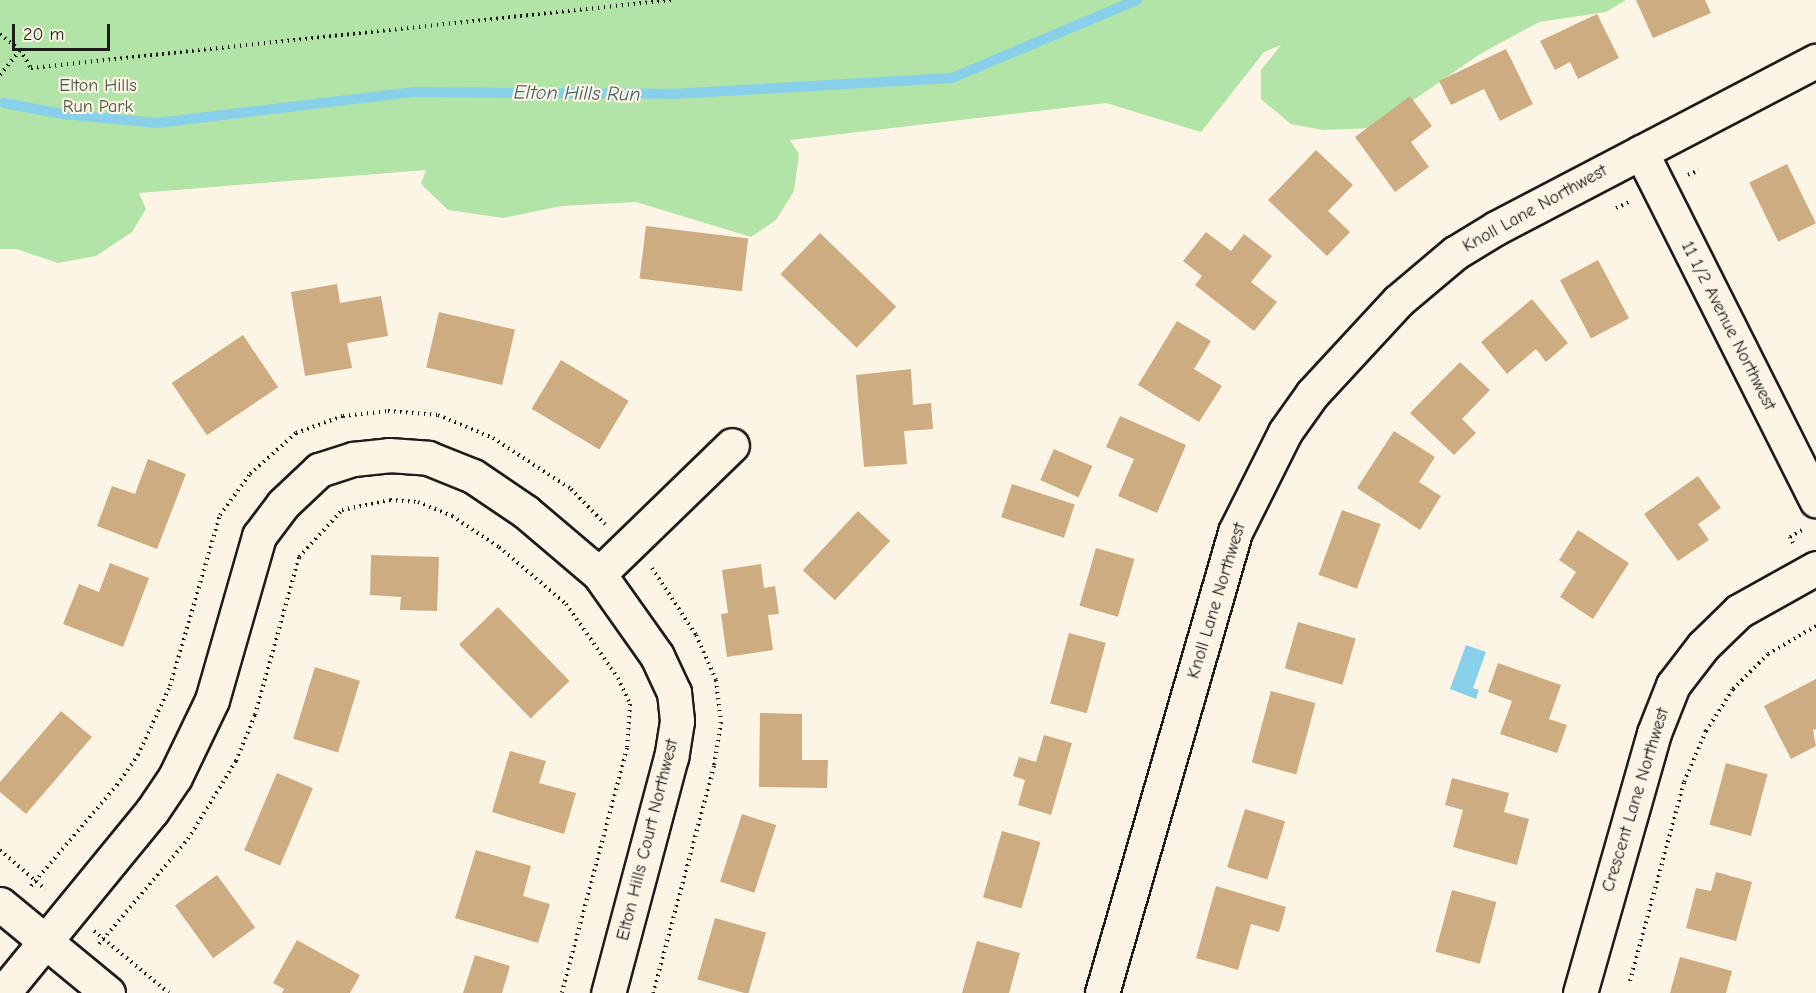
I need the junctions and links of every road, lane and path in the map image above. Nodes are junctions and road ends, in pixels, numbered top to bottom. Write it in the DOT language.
graph roads {
  1 [pos="671,0"];
  2 [pos="0,34"];
  3 [pos="20,50"];
  4 [pos="1816,61"];
  5 [pos="0,75"];
  6 [pos="1641,152"];
  7 [pos="732,444"];
  8 [pos="1816,500"];
  9 [pos="627,546"];
  10 [pos="1816,568"];
  11 [pos="599,574"];
  12 [pos="1816,626"];
  13 [pos="0,850"];
  14 [pos="0,904"];
  15 [pos="45,940"];
  16 [pos="1630,981"];
  17 [pos="3,993"];
  18 [pos="108,993"];
  19 [pos="169,993"];
  20 [pos="562,993"];
  21 [pos="608,993"];
  22 [pos="1102,993"];
  23 [pos="1580,993"];
  1 -- 3 [label="path"];
  2 -- 3 [label="path"];
  3 -- 5 [label="path"];
  4 -- 6 [label="street, Knoll Lane Northwest"];
  6 -- 8 [label="street, 11 1/2 Avenue Northwest"];
  6 -- 22 [label="street, Knoll Lane Northwest"];
  7 -- 9 [label="street"];
  9 -- 11 [label="street"];
  9 -- 13 [label="path"];
  10 -- 23 [label="street, Crescent Lane Northwest"];
  11 -- 15 [label="street, Elton Hills Court Northwest"];
  11 -- 21 [label="street, Elton Hills Court Northwest"];
  12 -- 16 [label="path"];
  14 -- 15 [label="street"];
  15 -- 17 [label="street, Elton Hills Court Northwest"];
  15 -- 18 [label="street"];
  19 -- 20 [label="path"];
}
